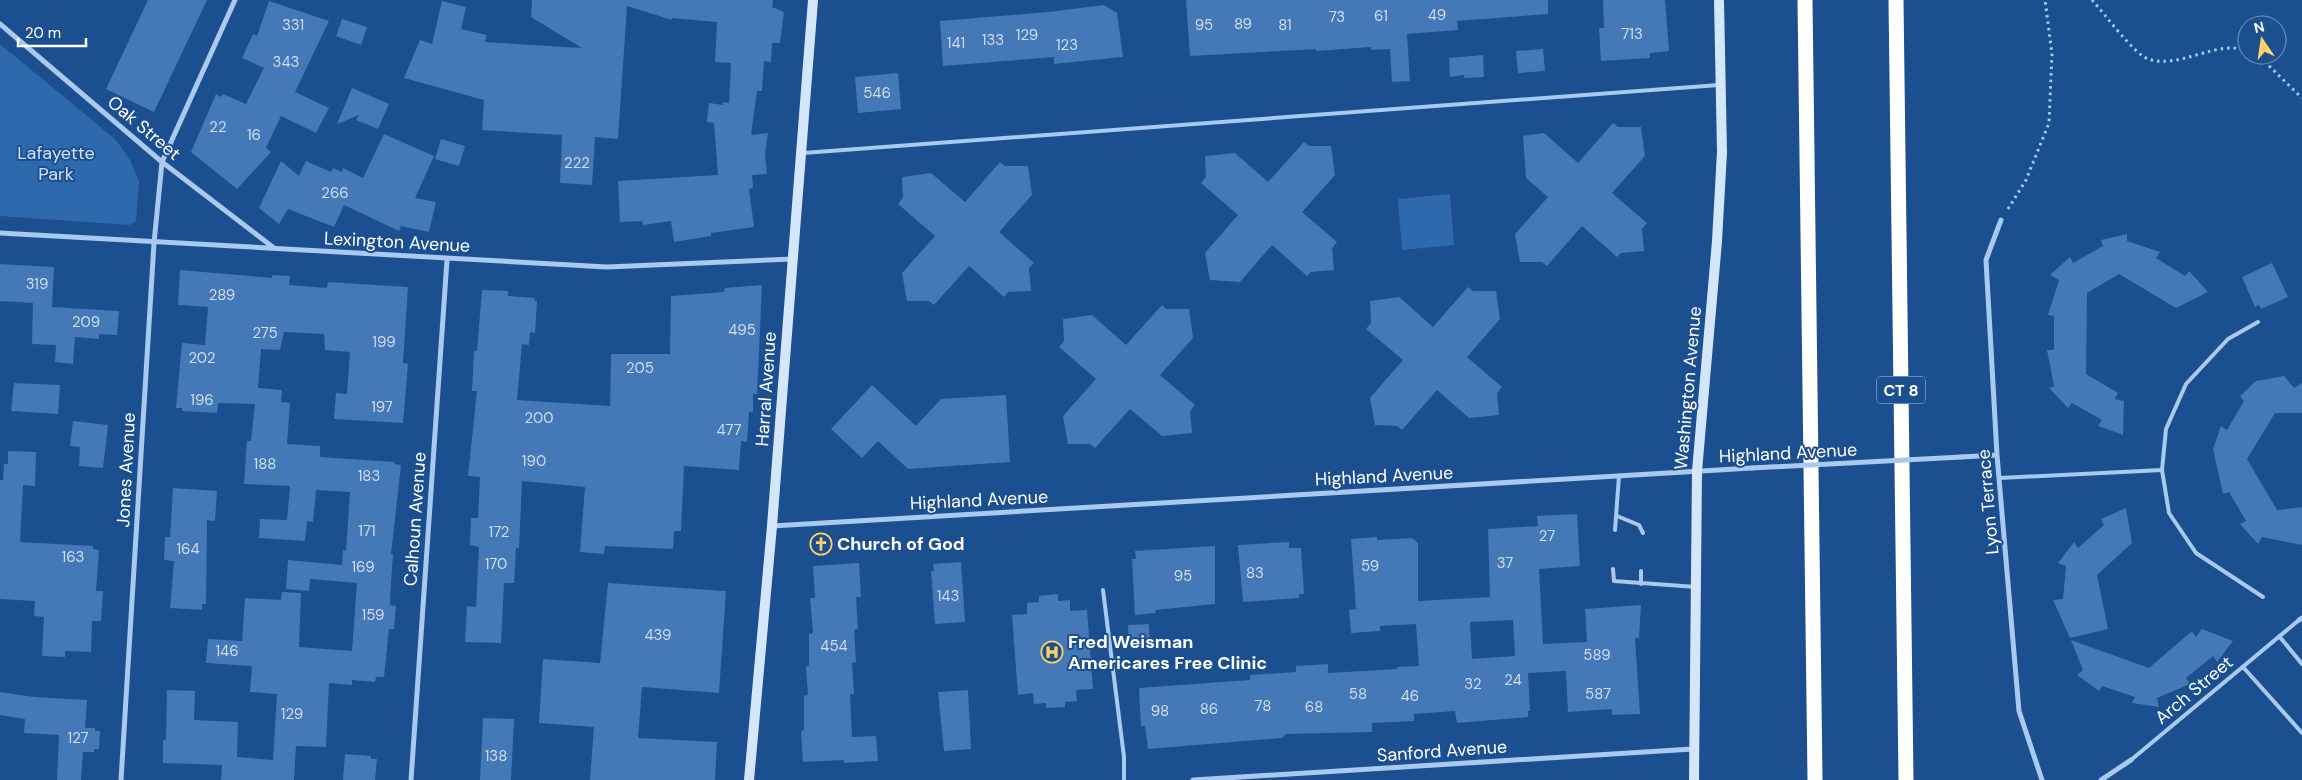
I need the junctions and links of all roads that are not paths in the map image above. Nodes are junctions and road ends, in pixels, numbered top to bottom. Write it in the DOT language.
graph roads {
  1 [pos="235,0"];
  2 [pos="813,0"];
  3 [pos="1719,0"];
  4 [pos="1805,0"];
  5 [pos="1896,0"];
  6 [pos="0,24"];
  7 [pos="1721,85"];
  8 [pos="801,153"];
  9 [pos="162,162"];
  10 [pos="2001,220"];
  11 [pos="0,233"];
  12 [pos="154,243"];
  13 [pos="274,248"];
  14 [pos="793,259"];
  15 [pos="447,260"];
  16 [pos="2258,322"];
  17 [pos="1997,455"];
  18 [pos="2162,470"];
  19 [pos="1697,471"];
  20 [pos="1619,476"];
  21 [pos="1999,478"];
  22 [pos="1617,516"];
  23 [pos="772,526"];
  24 [pos="1615,530"];
  25 [pos="1643,533"];
  26 [pos="1613,569"];
  27 [pos="1641,571"];
  28 [pos="1641,584"];
  29 [pos="1696,587"];
  30 [pos="1103,590"];
  31 [pos="2263,597"];
  32 [pos="2300,619"];
  33 [pos="2279,636"];
  34 [pos="2302,664"];
  35 [pos="2243,667"];
  36 [pos="2302,733"];
  37 [pos="1693,749"];
  38 [pos="2131,760"];
  39 [pos="121,780"];
  40 [pos="411,780"];
  41 [pos="748,780"];
  42 [pos="1124,780"];
  43 [pos="1193,780"];
  44 [pos="1694,780"];
  45 [pos="1815,780"];
  46 [pos="1906,780"];
  47 [pos="2042,780"];
  48 [pos="2101,780"];
  1 -- 9 [label="street, Jones Avenue"];
  2 -- 8 [label="main road, Harral Avenue"];
  3 -- 7 [label="main road, Washington Avenue"];
  4 -- 45 [label="highway"];
  5 -- 46 [label="highway, CT 8"];
  6 -- 9 [label="street, Oak Street"];
  7 -- 8 [label="lane"];
  7 -- 19 [label="main road, Washington Avenue"];
  8 -- 14 [label="main road, Harral Avenue"];
  9 -- 12 [label="street, Jones Avenue"];
  9 -- 13 [label="street, Oak Street"];
  10 -- 17 [label="street, Lyon Terrace"];
  11 -- 12 [label="street, Lexington Avenue"];
  12 -- 13 [label="street, Lexington Avenue"];
  12 -- 39 [label="street, Jones Avenue"];
  13 -- 15 [label="street, Lexington Avenue"];
  14 -- 15 [label="street, Lexington Avenue"];
  14 -- 23 [label="main road, Harral Avenue"];
  15 -- 40 [label="street, Calhoun Avenue"];
  16 -- 18 [label="lane"];
  17 -- 19 [label="street, Highland Avenue, bridge"];
  17 -- 21 [label="street, Lyon Terrace"];
  18 -- 21 [label="lane"];
  18 -- 31 [label="lane"];
  19 -- 20 [label="street, Highland Avenue"];
  19 -- 29 [label="main road, Washington Avenue"];
  20 -- 22 [label="lane"];
  20 -- 23 [label="street, Highland Avenue"];
  21 -- 47 [label="street, Lyon Terrace"];
  22 -- 24 [label="lane"];
  22 -- 25 [label="lane"];
  23 -- 41 [label="main road, Harral Avenue"];
  26 -- 28 [label="lane"];
  27 -- 28 [label="lane"];
  28 -- 29 [label="lane"];
  29 -- 37 [label="main road, Washington Avenue"];
  30 -- 42 [label="lane"];
  32 -- 33 [label="lane, Arch Street"];
  33 -- 34 [label="lane"];
  33 -- 35 [label="lane, Arch Street"];
  35 -- 36 [label="lane"];
  35 -- 38 [label="lane, Arch Street"];
  37 -- 43 [label="street, Sanford Avenue"];
  37 -- 44 [label="main road, Washington Avenue"];
  38 -- 48 [label="street, Arch Street"];
}
